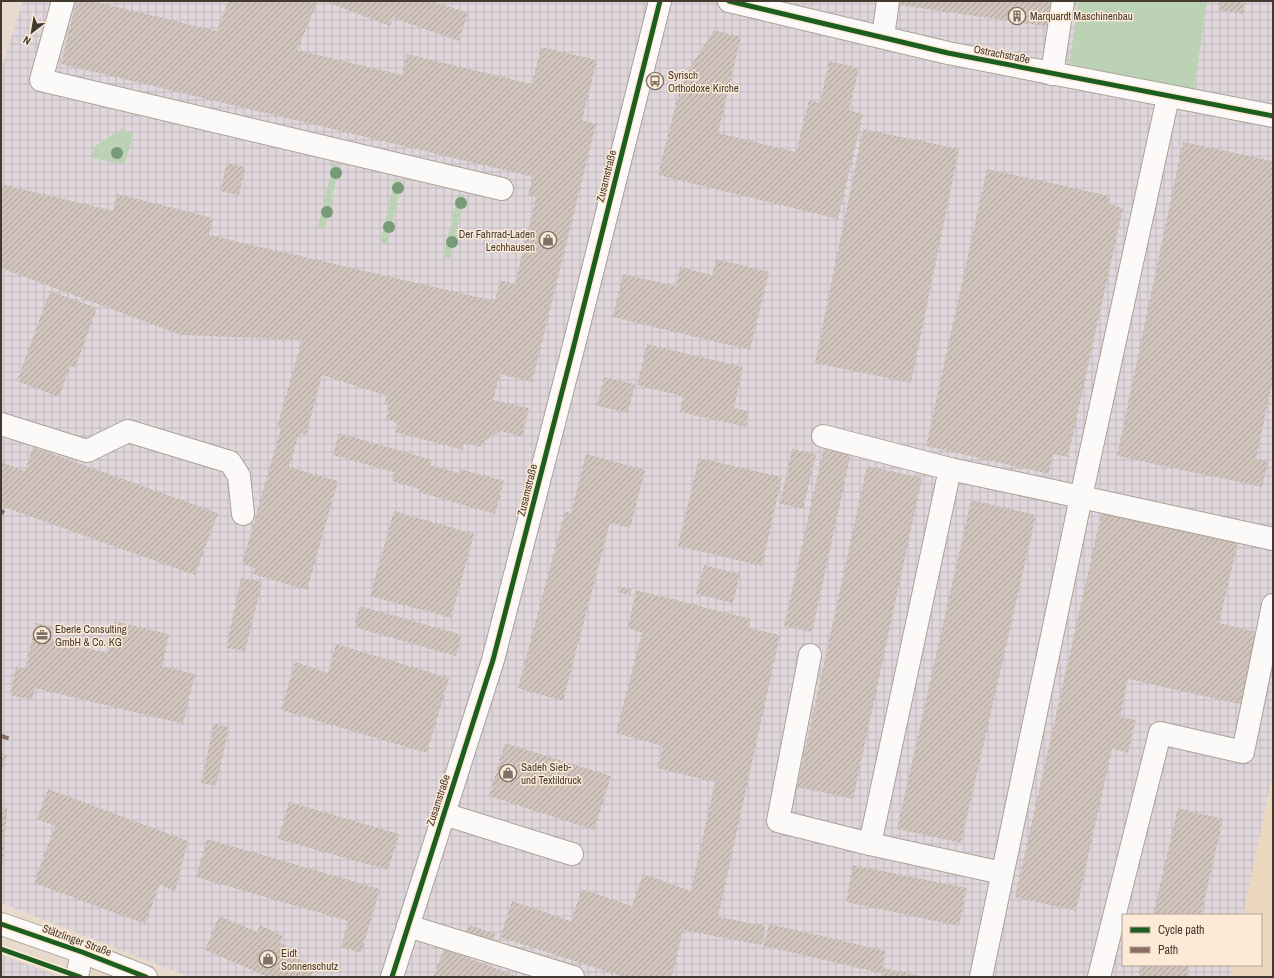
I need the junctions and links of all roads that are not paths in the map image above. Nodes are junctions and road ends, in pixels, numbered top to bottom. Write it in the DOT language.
graph roads {
  1 [pos="63,1"];
  2 [pos="660,1"];
  3 [pos="729,1"];
  4 [pos="888,1"];
  5 [pos="1063,1"];
  6 [pos="883,37"];
  7 [pos="1052,74"];
  8 [pos="1168,97"];
  9 [pos="1273,116"];
  10 [pos="502,189"];
  11 [pos="1,424"];
  12 [pos="823,436"];
  13 [pos="950,469"];
  14 [pos="1081,497"];
  15 [pos="243,514"];
  16 [pos="1273,539"];
  17 [pos="1273,605"];
  18 [pos="810,655"];
  19 [pos="444,814"];
  20 [pos="870,844"];
  21 [pos="572,854"];
  22 [pos="1002,874"];
  23 [pos="1,924"];
  24 [pos="408,926"];
  25 [pos="82,952"];
  26 [pos="78,977"];
  27 [pos="146,977"];
  28 [pos="392,977"];
  29 [pos="573,977"];
  30 [pos="981,977"];
  31 [pos="1099,977"];
  1 -- 10 [label="street"];
  2 -- 19 [label="street, Zusamstraße"];
  3 -- 6 [label="street, Ostrachstraße"];
  4 -- 6 [label="street"];
  5 -- 7 [label="street"];
  6 -- 7 [label="street, Ostrachstraße"];
  7 -- 8 [label="street, Ostrachstraße"];
  8 -- 9 [label="street, Ostrachstraße"];
  8 -- 14 [label="street"];
  11 -- 15 [label="street"];
  12 -- 13 [label="street"];
  13 -- 14 [label="street"];
  13 -- 20 [label="street"];
  14 -- 16 [label="street"];
  14 -- 22 [label="street"];
  17 -- 31 [label="street"];
  18 -- 20 [label="street"];
  19 -- 21 [label="street"];
  19 -- 24 [label="street, Zusamstraße"];
  20 -- 22 [label="street"];
  22 -- 30 [label="street"];
  23 -- 25 [label="street, Stätzlinger Straße"];
  24 -- 28 [label="street, Zusamstraße"];
  24 -- 29 [label="street"];
  25 -- 26 [label="street"];
  25 -- 27 [label="street, Stätzlinger Straße"];
}
